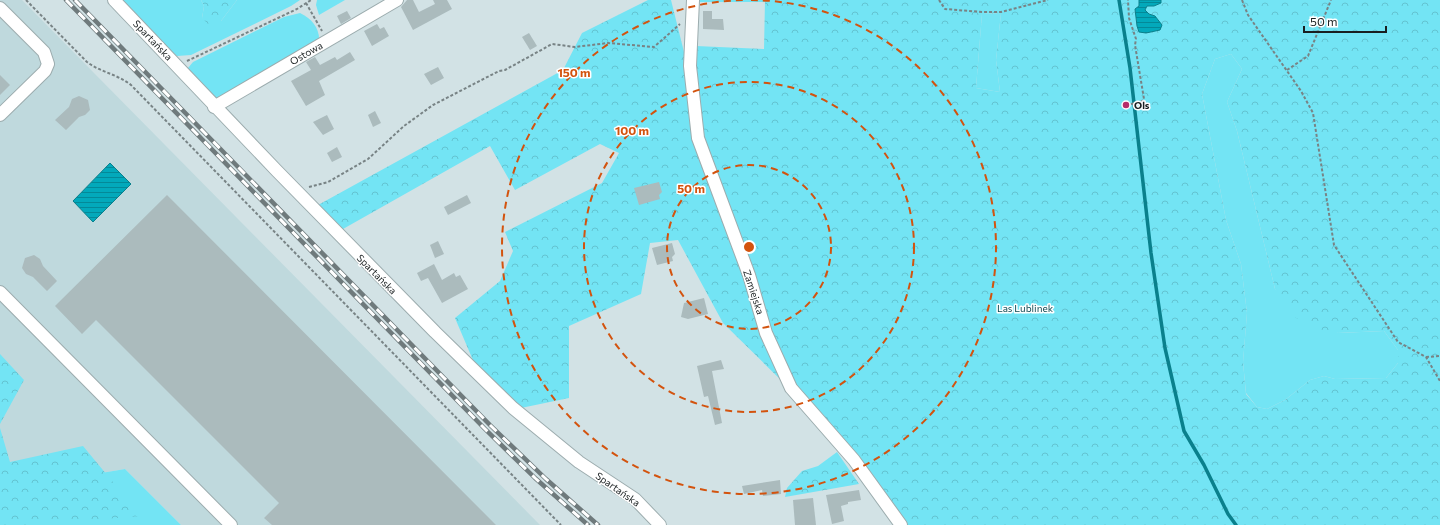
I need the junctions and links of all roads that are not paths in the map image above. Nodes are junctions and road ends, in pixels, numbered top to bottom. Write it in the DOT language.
graph roads {
  1 [pos="114,0"];
  2 [pos="397,0"];
  3 [pos="693,0"];
  4 [pos="0,8"];
  5 [pos="214,107"];
  6 [pos="0,115"];
  7 [pos="0,292"];
  8 [pos="231,525"];
  9 [pos="660,525"];
  10 [pos="901,525"];
  1 -- 5 [label="street, Spartańska"];
  2 -- 5 [label="street, Ostowa"];
  3 -- 10 [label="street, Zamiejska"];
  4 -- 6 [label="street"];
  5 -- 9 [label="street, Spartańska"];
  7 -- 8 [label="street"];
}
